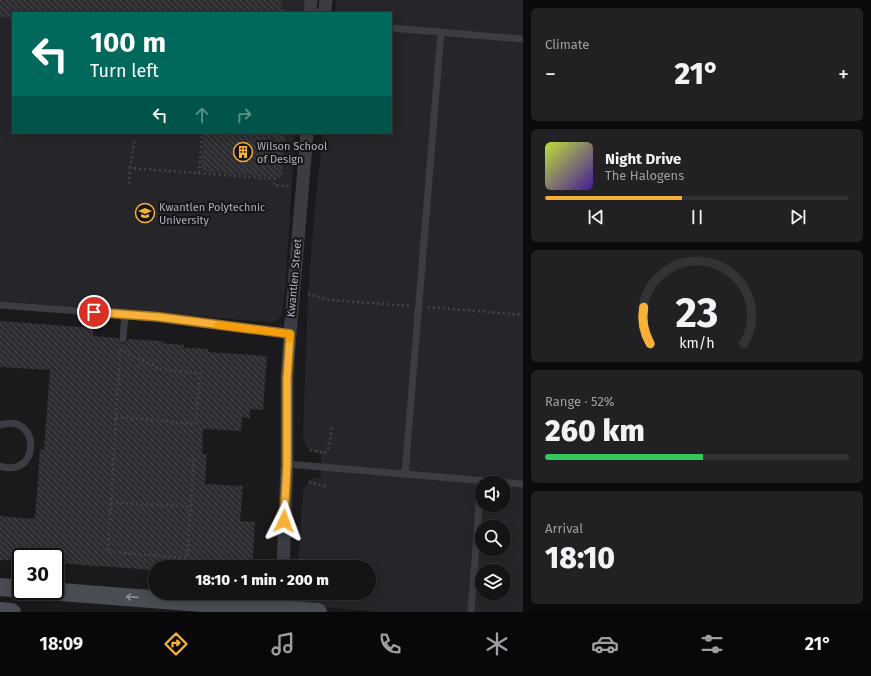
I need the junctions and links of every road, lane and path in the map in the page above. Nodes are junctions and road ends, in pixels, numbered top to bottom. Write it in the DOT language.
graph roads {
  1 [pos="311,0"];
  2 [pos="326,0"];
  3 [pos="311,12"];
  4 [pos="324,12"];
  5 [pos="392,28"];
  6 [pos="441,32"];
  7 [pos="523,38"];
  8 [pos="202,134"];
  9 [pos="307,134"];
  10 [pos="135,138"];
  11 [pos="130,168"];
  12 [pos="199,173"];
  13 [pos="129,184"];
  14 [pos="289,186"];
  15 [pos="0,305"];
  16 [pos="125,314"];
  17 [pos="290,334"];
  18 [pos="123,339"];
  19 [pos="116,418"];
  20 [pos="0,425"];
  21 [pos="332,426"];
  22 [pos="310,450"];
  23 [pos="187,460"];
  24 [pos="287,464"];
  25 [pos="0,466"];
  26 [pos="405,474"];
  27 [pos="475,480"];
  28 [pos="309,482"];
  29 [pos="511,483"];
  30 [pos="523,484"];
  31 [pos="328,487"];
  32 [pos="111,502"];
  33 [pos="191,507"];
  34 [pos="479,512"];
  35 [pos="282,560"];
  36 [pos="0,587"];
  37 [pos="12,588"];
  38 [pos="64,592"];
  39 [pos="283,605"];
  40 [pos="0,611"];
  41 [pos="12,612"];
  42 [pos="318,612"];
  43 [pos="471,612"];
  1 -- 3 [label="street"];
  2 -- 4 [label="street"];
  5 -- 6 [label="lane"];
  6 -- 7 [label="lane"];
  6 -- 26 [label="lane"];
  8 -- 12 [label="path"];
  9 -- 17 [label="street, Kwantlen Street"];
  10 -- 11 [label="path"];
  11 -- 12 [label="path"];
  11 -- 13 [label="path"];
  12 -- 14 [label="path"];
  15 -- 16 [label="lane"];
  16 -- 17 [label="lane"];
  16 -- 18 [label="lane"];
  17 -- 24 [label="street, Kwantlen Street"];
  19 -- 19 [label="path"];
  19 -- 32 [label="path"];
  20 -- 25 [label="lane"];
  21 -- 22 [label="path"];
  23 -- 33 [label="path"];
  24 -- 26 [label="lane"];
  24 -- 35 [label="street, Kwantlen Street"];
  26 -- 27 [label="lane"];
  28 -- 31 [label="path"];
  29 -- 30 [label="lane"];
  32 -- 33 [label="path"];
  32 -- 33 [label="path"];
  34 -- 43 [label="lane"];
  36 -- 37 [label="main road"];
  39 -- 38 [label="main road, one-way"];
  39 -- 42 [label="main road"];
  40 -- 41 [label="main road"];
}
